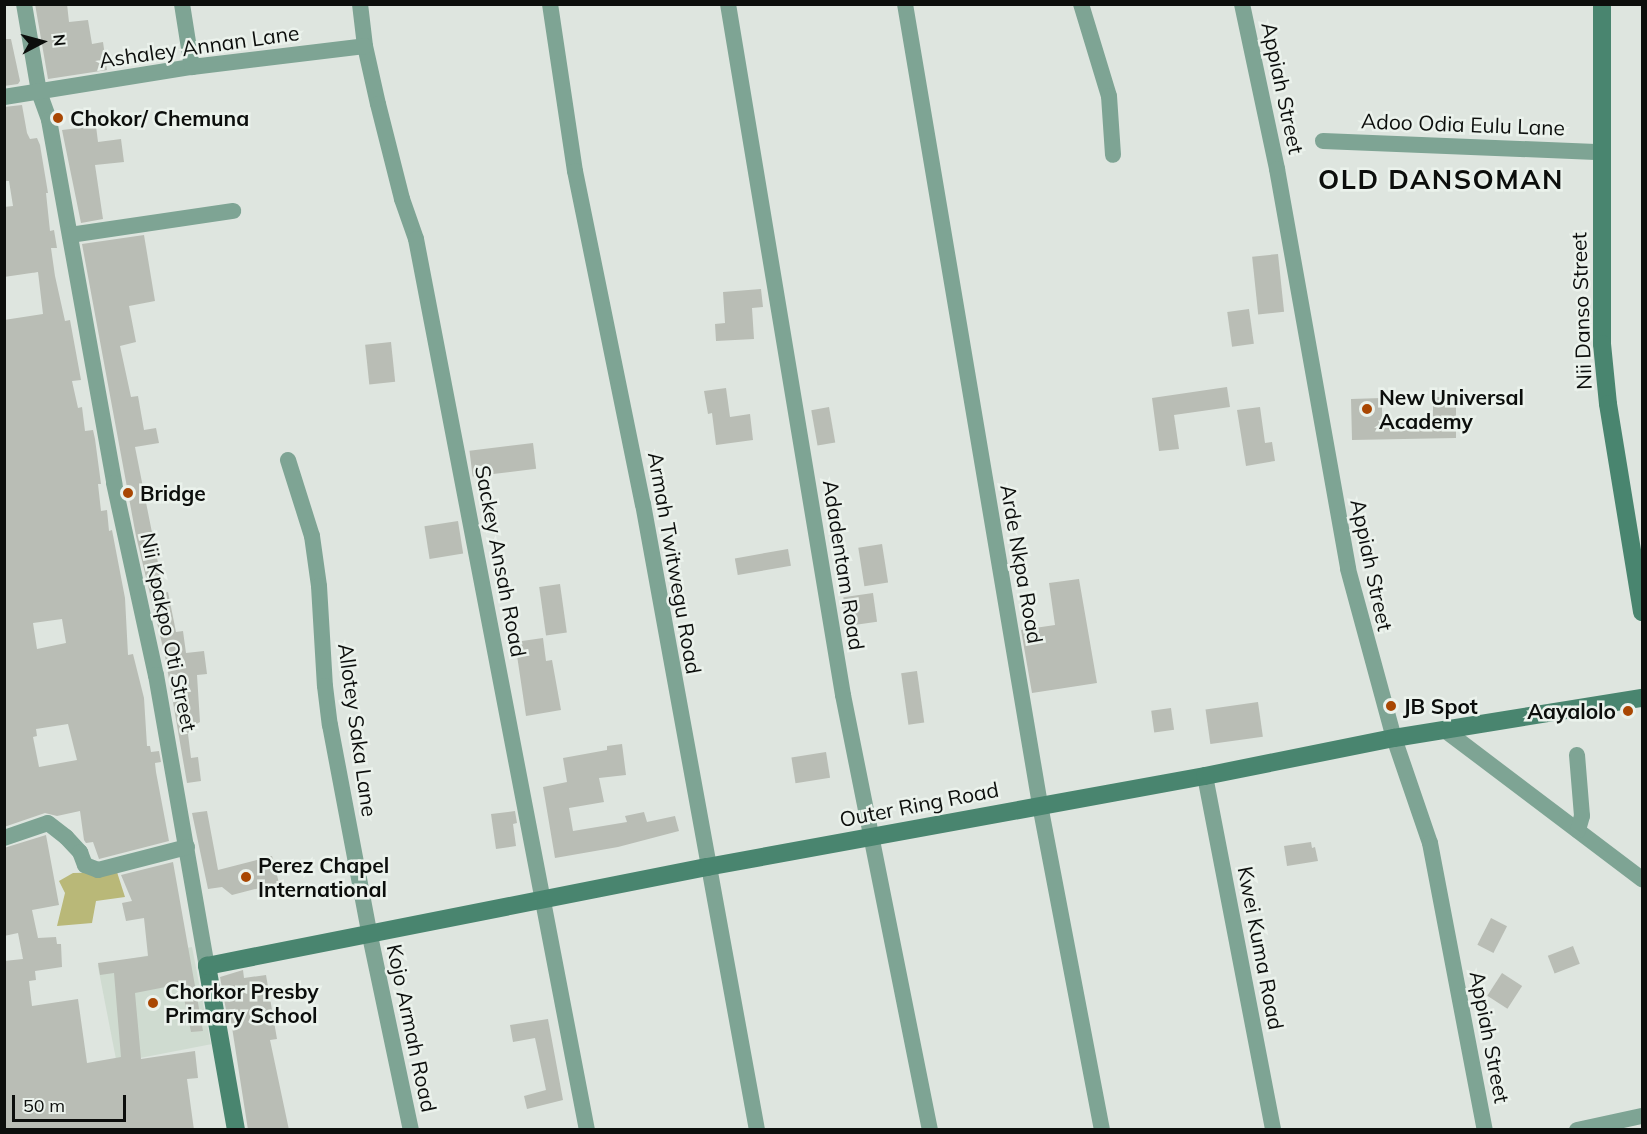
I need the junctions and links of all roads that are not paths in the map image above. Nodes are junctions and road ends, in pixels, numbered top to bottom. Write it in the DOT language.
graph roads {
  1 [pos="24,4"];
  2 [pos="182,4"];
  3 [pos="360,4"];
  4 [pos="550,4"];
  5 [pos="728,4"];
  6 [pos="905,4"];
  7 [pos="1081,4"];
  8 [pos="1242,4"];
  9 [pos="1602,4"];
  10 [pos="365,46"];
  11 [pos="192,67"];
  12 [pos="39,92"];
  13 [pos="4,97"];
  14 [pos="1323,141"];
  15 [pos="1602,152"];
  16 [pos="1113,155"];
  17 [pos="233,211"];
  18 [pos="70,235"];
  19 [pos="288,460"];
  20 [pos="1642,612"];
  21 [pos="1642,698"];
  22 [pos="1446,731"];
  23 [pos="1394,738"];
  24 [pos="1578,755"];
  25 [pos="1205,776"];
  26 [pos="1040,805"];
  27 [pos="1578,830"];
  28 [pos="873,836"];
  29 [pos="4,838"];
  30 [pos="187,847"];
  31 [pos="707,867"];
  32 [pos="1642,879"];
  33 [pos="544,900"];
  34 [pos="370,936"];
  35 [pos="207,966"];
  36 [pos="1642,1116"];
  37 [pos="236,1130"];
  38 [pos="411,1130"];
  39 [pos="587,1130"];
  40 [pos="757,1130"];
  41 [pos="930,1130"];
  42 [pos="1102,1130"];
  43 [pos="1273,1130"];
  44 [pos="1485,1130"];
  45 [pos="1576,1130"];
  1 -- 12 [label="street, Nii Kpakpo Oti Street"];
  2 -- 11 [label="street"];
  3 -- 10 [label="street, Sackey Ansah Road"];
  4 -- 31 [label="street, Armah Twitwegu Road"];
  5 -- 28 [label="street, Adadentam Road"];
  6 -- 26 [label="street, Arde Nkpa Road"];
  7 -- 16 [label="street"];
  8 -- 23 [label="street, Appiah Street"];
  9 -- 15 [label="street, Nii Danso Street"];
  10 -- 11 [label="street, Ashaley Annan Lane"];
  10 -- 33 [label="street, Sackey Ansah Road"];
  11 -- 12 [label="street, Ashaley Annan Lane"];
  12 -- 13 [label="street, Ashaley Annan Lane"];
  12 -- 18 [label="street, Nii Kpakpo Oti Street"];
  14 -- 15 [label="street, Adoo Odia Eulu Lane"];
  15 -- 20 [label="street, Nii Danso Street"];
  17 -- 18 [label="street"];
  18 -- 30 [label="street, Nii Kpakpo Oti Street"];
  19 -- 34 [label="street, Allotey Saka Lane"];
  21 -- 22 [label="street, Outer Ring Road"];
  22 -- 23 [label="street, Outer Ring Road"];
  22 -- 27 [label="street"];
  23 -- 25 [label="street, Outer Ring Road"];
  23 -- 44 [label="street, Appiah Street"];
  24 -- 27 [label="street"];
  25 -- 26 [label="street, Outer Ring Road"];
  25 -- 43 [label="street, Kwei Kuma Road"];
  26 -- 28 [label="street, Outer Ring Road"];
  26 -- 42 [label="street, Arde Nkpa Road"];
  27 -- 32 [label="street"];
  28 -- 31 [label="street, Outer Ring Road"];
  28 -- 41 [label="street, Adadentam Road"];
  29 -- 30 [label="street"];
  30 -- 35 [label="street, Nii Kpakpo Oti Street"];
  31 -- 33 [label="street, Outer Ring Road"];
  31 -- 40 [label="street, Armah Twitwegu Road"];
  33 -- 34 [label="street, Outer Ring Road"];
  33 -- 39 [label="street, Sackey Ansah Road"];
  34 -- 35 [label="street, Outer Ring Road"];
  34 -- 38 [label="street, Kojo Armah Road"];
  35 -- 37 [label="street, Nii Kpakpo Oti Street"];
  36 -- 45 [label="street"];
}
